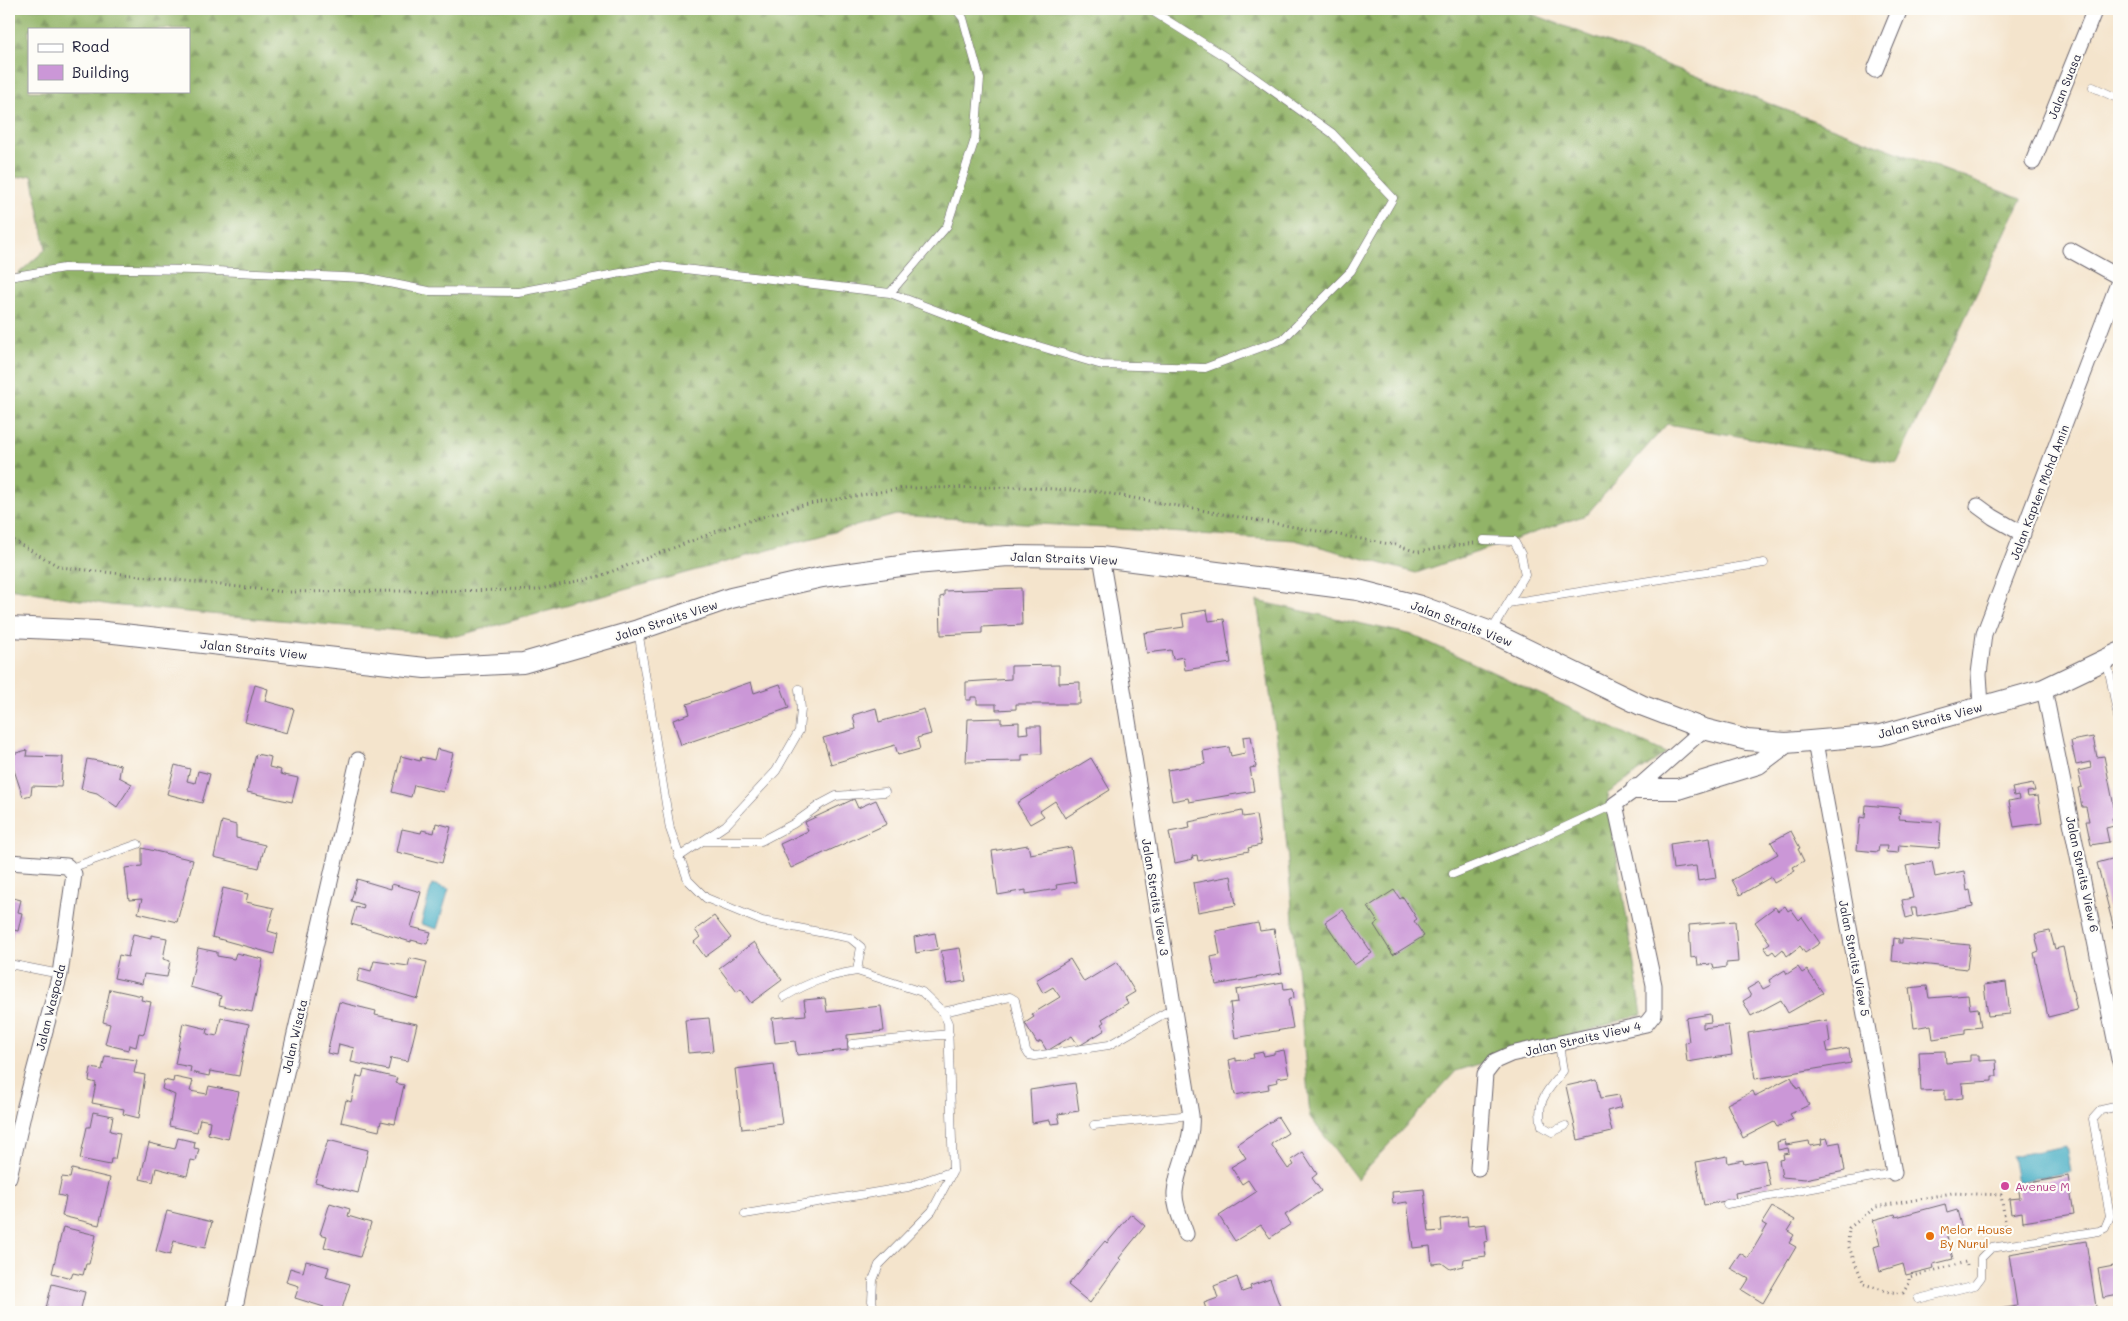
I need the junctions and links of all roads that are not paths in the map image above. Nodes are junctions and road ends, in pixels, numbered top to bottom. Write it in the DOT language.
graph roads {
  1 [pos="956,9"];
  2 [pos="1149,9"];
  3 [pos="1900,9"];
  4 [pos="2095,9"];
  5 [pos="1875,70"];
  6 [pos="2093,87"];
  7 [pos="2119,99"];
  8 [pos="2033,162"];
  9 [pos="2070,250"];
  10 [pos="9,277"];
  11 [pos="2119,277"];
  12 [pos="2119,281"];
  13 [pos="890,293"];
  14 [pos="1978,506"];
  15 [pos="2023,534"];
  16 [pos="1484,540"];
  17 [pos="1101,557"];
  18 [pos="1764,563"];
  19 [pos="1508,603"];
  20 [pos="9,627"];
  21 [pos="638,630"];
  22 [pos="1491,632"];
  23 [pos="2113,656"];
  24 [pos="799,689"];
  25 [pos="2044,689"];
  26 [pos="1981,706"];
  27 [pos="2119,722"];
  28 [pos="1704,729"];
  29 [pos="1815,742"];
  30 [pos="1786,743"];
  31 [pos="358,760"];
  32 [pos="1636,789"];
  33 [pos="885,792"];
  34 [pos="1615,804"];
  35 [pos="702,841"];
  36 [pos="138,844"];
  37 [pos="679,857"];
  38 [pos="9,862"];
  39 [pos="71,868"];
  40 [pos="1453,874"];
  41 [pos="9,964"];
  42 [pos="858,972"];
  43 [pos="60,974"];
  44 [pos="784,997"];
  45 [pos="1174,1008"];
  46 [pos="944,1012"];
  47 [pos="949,1034"];
  48 [pos="852,1044"];
  49 [pos="1560,1044"];
  50 [pos="2119,1059"];
  51 [pos="2119,1106"];
  52 [pos="1191,1115"];
  53 [pos="1094,1125"];
  54 [pos="1565,1126"];
  55 [pos="1478,1168"];
  56 [pos="953,1171"];
  57 [pos="1894,1173"];
  58 [pos="9,1177"];
  59 [pos="1727,1204"];
  60 [pos="746,1214"];
  61 [pos="1186,1234"];
  62 [pos="1918,1299"];
  63 [pos="234,1312"];
  64 [pos="876,1312"];
  1 -- 13 [label="lane"];
  2 -- 13 [label="lane"];
  3 -- 5 [label="street"];
  4 -- 8 [label="street, Jalan Suasa"];
  6 -- 7 [label="lane"];
  9 -- 11 [label="street"];
  10 -- 13 [label="lane"];
  12 -- 15 [label="street, Jalan Kapten Mohd Amin"];
  14 -- 15 [label="street"];
  15 -- 26 [label="street, Jalan Kapten Mohd Amin"];
  16 -- 19 [label="lane"];
  17 -- 21 [label="street, Jalan Straits View"];
  17 -- 22 [label="street, Jalan Straits View"];
  17 -- 45 [label="street, Jalan Straits View 3"];
  18 -- 19 [label="lane"];
  19 -- 22 [label="lane"];
  20 -- 21 [label="street, Jalan Straits View"];
  21 -- 37 [label="lane"];
  22 -- 28 [label="street, Jalan Straits View"];
  23 -- 25 [label="street, Jalan Straits View"];
  23 -- 27 [label="lane"];
  24 -- 35 [label="lane"];
  25 -- 26 [label="street, Jalan Straits View"];
  25 -- 50 [label="street, Jalan Straits View 6"];
  26 -- 29 [label="street, Jalan Straits View"];
  28 -- 30 [label="street, Jalan Straits View"];
  28 -- 32 [label="street"];
  29 -- 30 [label="street, Jalan Straits View"];
  29 -- 57 [label="street, Jalan Straits View 5"];
  30 -- 32 [label="street"];
  31 -- 63 [label="street, Jalan Wisata"];
  32 -- 34 [label="street"];
  33 -- 35 [label="lane"];
  34 -- 40 [label="lane"];
  34 -- 49 [label="street, Jalan Straits View 4"];
  35 -- 37 [label="lane"];
  36 -- 39 [label="lane"];
  37 -- 42 [label="lane"];
  38 -- 39 [label="street"];
  39 -- 43 [label="street, Jalan Waspada"];
  41 -- 43 [label="lane"];
  42 -- 44 [label="lane"];
  42 -- 46 [label="lane"];
  43 -- 58 [label="street, Jalan Waspada"];
  45 -- 46 [label="lane"];
  45 -- 52 [label="street, Jalan Straits View 3"];
  46 -- 47 [label="lane"];
  47 -- 48 [label="lane"];
  47 -- 56 [label="lane"];
  49 -- 54 [label="lane"];
  49 -- 55 [label="street, Jalan Straits View 4"];
  51 -- 62 [label="lane"];
  52 -- 53 [label="lane"];
  52 -- 61 [label="street, Jalan Straits View 3"];
  56 -- 60 [label="lane"];
  56 -- 64 [label="lane"];
  57 -- 59 [label="lane"];
}
